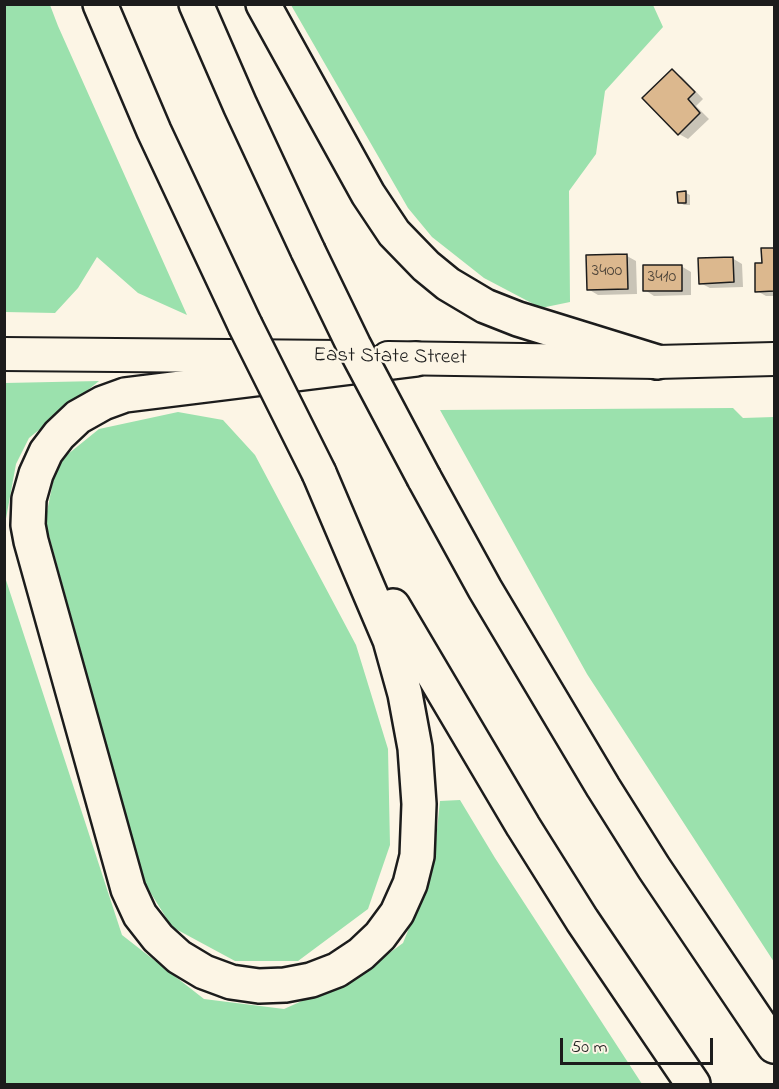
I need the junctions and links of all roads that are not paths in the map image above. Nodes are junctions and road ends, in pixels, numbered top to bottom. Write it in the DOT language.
graph roads {
  1 [pos="100,4"];
  2 [pos="196,4"];
  3 [pos="263,4"];
  4 [pos="4,354"];
  5 [pos="416,359"];
  6 [pos="774,359"];
  7 [pos="657,362"];
  8 [pos="320,473"];
  9 [pos="774,1046"];
  10 [pos="693,1084"];
  1 -- 8 [label="highway, bridge"];
  2 -- 9 [label="highway, bridge"];
  3 -- 7 [label="highway"];
  4 -- 5 [label="street, East State Street"];
  5 -- 7 [label="street, East State Street"];
  5 -- 8 [label="highway"];
  6 -- 7 [label="street, East State Street"];
  8 -- 10 [label="highway"];
}
